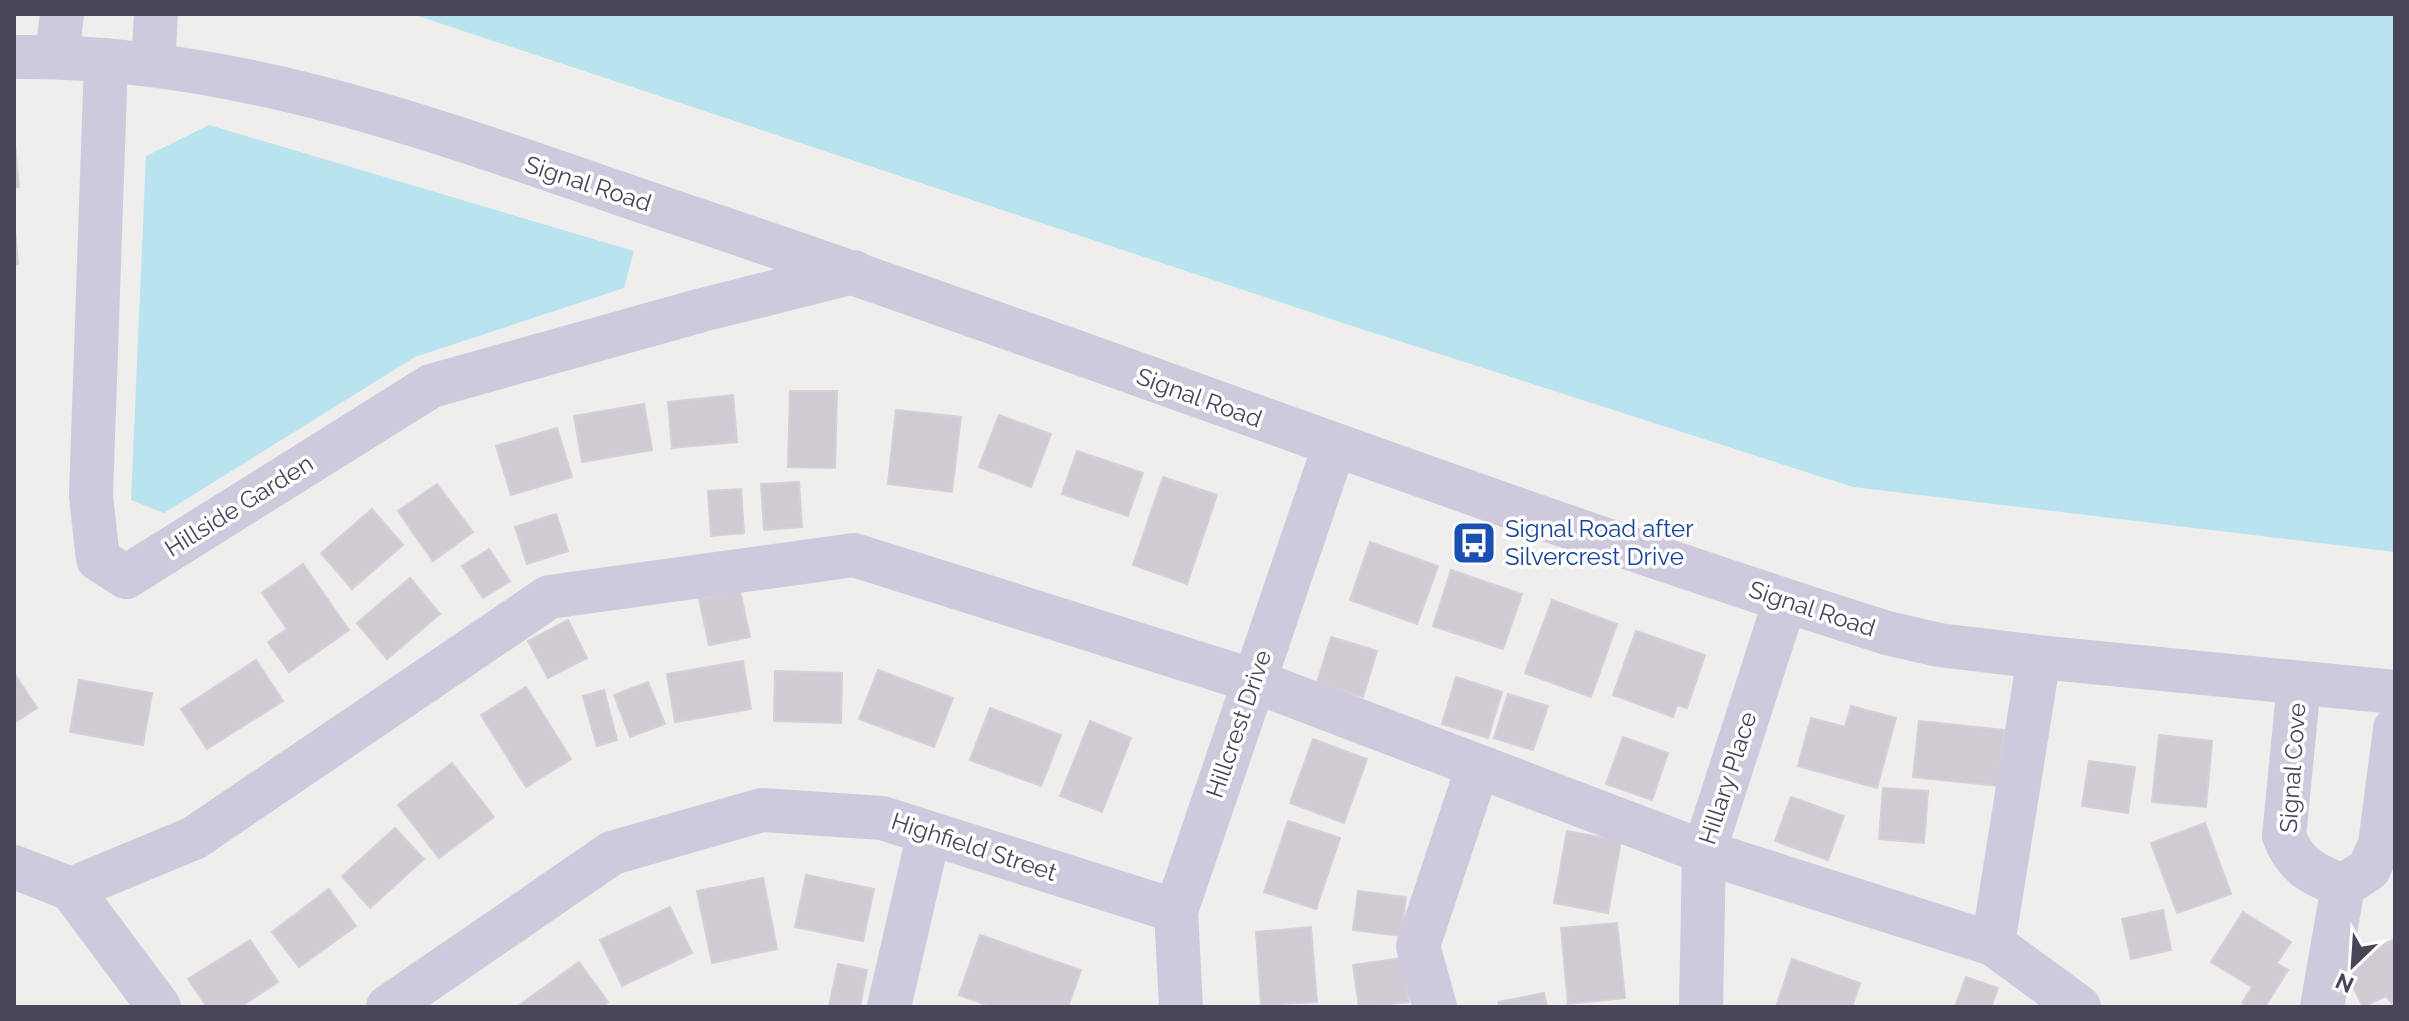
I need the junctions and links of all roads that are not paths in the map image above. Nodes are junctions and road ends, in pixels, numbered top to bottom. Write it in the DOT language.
graph roads {
  1 [pos="156,14"];
  2 [pos="60,35"];
  3 [pos="14,57"];
  4 [pos="106,60"];
  5 [pos="153,65"];
  6 [pos="854,272"];
  7 [pos="1334,447"];
  8 [pos="1785,601"];
  9 [pos="2039,657"];
  10 [pos="1254,681"];
  11 [pos="2299,684"];
  12 [pos="2395,692"];
  13 [pos="2395,729"];
  14 [pos="1478,766"];
  15 [pos="929,833"];
  16 [pos="1704,852"];
  17 [pos="14,867"];
  18 [pos="2343,886"];
  19 [pos="71,889"];
  20 [pos="1176,911"];
  21 [pos="1993,944"];
  22 [pos="159,1007"];
  23 [pos="388,1007"];
  24 [pos="889,1007"];
  25 [pos="1181,1007"];
  26 [pos="1435,1007"];
  27 [pos="1701,1007"];
  28 [pos="2079,1007"];
  29 [pos="2322,1007"];
  1 -- 5 [label="street"];
  2 -- 3 [label="street, Signal Road"];
  2 -- 4 [label="street, Signal Road"];
  4 -- 5 [label="street, Signal Road"];
  4 -- 6 [label="street, Hillside Garden"];
  5 -- 6 [label="street, Signal Road"];
  6 -- 7 [label="street, Signal Road"];
  7 -- 8 [label="street, Signal Road"];
  7 -- 10 [label="street, Hillcrest Drive"];
  8 -- 9 [label="street, Signal Road"];
  8 -- 16 [label="street, Hillary Place"];
  9 -- 11 [label="street, Signal Road"];
  9 -- 21 [label="street"];
  10 -- 14 [label="street"];
  10 -- 19 [label="street"];
  10 -- 20 [label="street, Hillcrest Drive"];
  11 -- 12 [label="street, Signal Road"];
  11 -- 18 [label="street, Signal Cove"];
  13 -- 18 [label="street"];
  14 -- 16 [label="street"];
  14 -- 26 [label="street"];
  15 -- 20 [label="street, Highfield Street"];
  15 -- 23 [label="street, Highfield Street"];
  15 -- 24 [label="street"];
  16 -- 21 [label="street"];
  16 -- 27 [label="street, Hillary Place"];
  17 -- 19 [label="street"];
  18 -- 29 [label="street"];
  19 -- 22 [label="street"];
  20 -- 25 [label="street, Hillcrest Drive"];
  21 -- 28 [label="street"];
}
